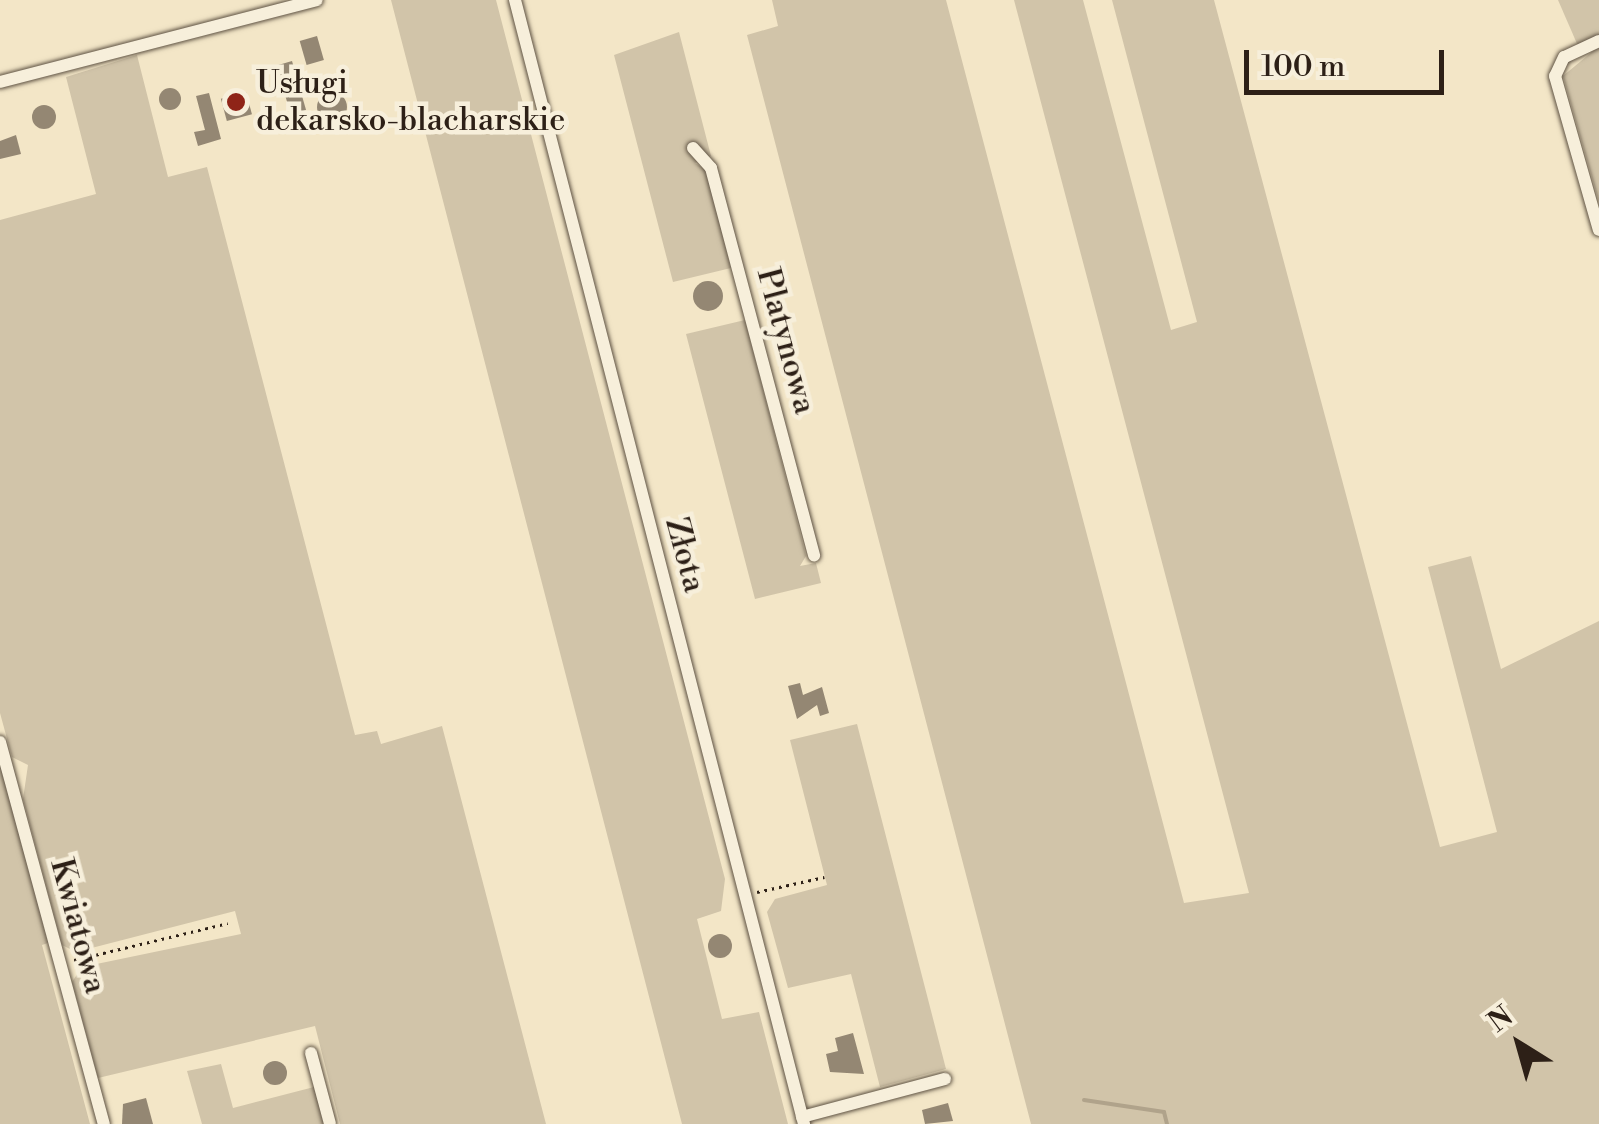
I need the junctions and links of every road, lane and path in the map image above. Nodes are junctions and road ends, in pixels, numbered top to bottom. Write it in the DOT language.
graph roads {
  1 [pos="317,0"];
  2 [pos="515,0"];
  3 [pos="1599,41"];
  4 [pos="0,82"];
  5 [pos="692,148"];
  6 [pos="1599,230"];
  7 [pos="814,556"];
  8 [pos="0,742"];
  9 [pos="824,877"];
  10 [pos="745,895"];
  11 [pos="228,922"];
  12 [pos="60,964"];
  13 [pos="311,1053"];
  14 [pos="945,1078"];
  15 [pos="803,1120"];
  16 [pos="104,1124"];
  17 [pos="330,1124"];
  1 -- 4 [label="street"];
  2 -- 10 [label="street, Złota"];
  3 -- 6 [label="street"];
  5 -- 7 [label="street, Platynowa"];
  8 -- 12 [label="street, Kwiatowa"];
  9 -- 10 [label="path"];
  10 -- 15 [label="street, Złota"];
  11 -- 12 [label="path"];
  12 -- 16 [label="street, Kwiatowa"];
  13 -- 17 [label="street"];
  14 -- 15 [label="street"];
}
